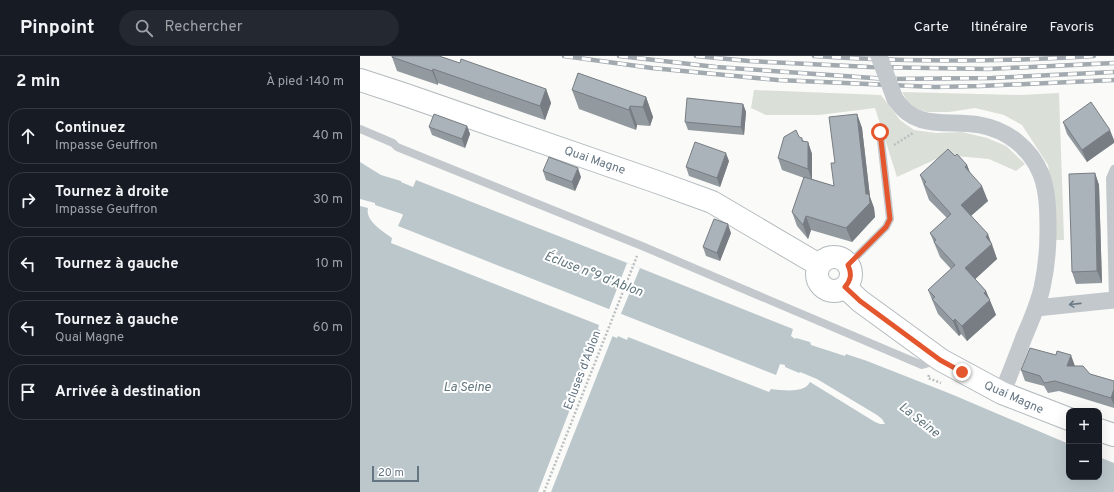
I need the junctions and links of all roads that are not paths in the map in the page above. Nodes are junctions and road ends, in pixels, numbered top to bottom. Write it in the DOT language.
graph roads {
  1 [pos="879,56"];
  2 [pos="360,80"];
  3 [pos="360,130"];
  4 [pos="880,132"];
  5 [pos="1114,168"];
  6 [pos="819,265"];
  7 [pos="848,265"];
  8 [pos="845,287"];
  9 [pos="1114,300"];
  10 [pos="1036,308"];
  11 [pos="940,360"];
  12 [pos="1002,393"];
  13 [pos="1066,418"];
  14 [pos="1102,431"];
  15 [pos="1114,435"];
  1 -- 10 [label="street, bridge"];
  2 -- 6 [label="main road, Quai Magne"];
  3 -- 11 [label="lane"];
  4 -- 7 [label="lane"];
  5 -- 9 [label="lane"];
  6 -- 7 [label="main road"];
  6 -- 8 [label="main road"];
  7 -- 8 [label="main road"];
  8 -- 11 [label="main road, Quai Magne"];
  9 -- 10 [label="street, one-way"];
  10 -- 12 [label="street"];
  11 -- 12 [label="main road, Quai Magne"];
  12 -- 13 [label="main road, Quai Magne"];
  14 -- 15 [label="main road"];
}
